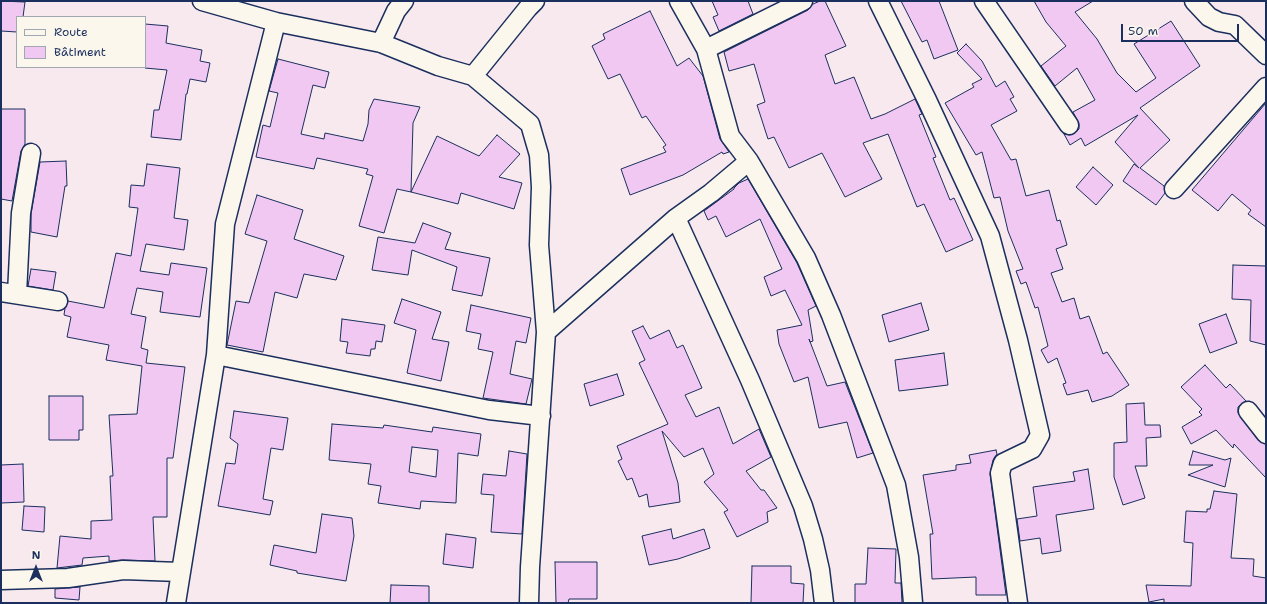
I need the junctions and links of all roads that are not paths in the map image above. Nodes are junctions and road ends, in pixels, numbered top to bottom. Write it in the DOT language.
graph roads {
  1 [pos="202,1"];
  2 [pos="404,1"];
  3 [pos="535,1"];
  4 [pos="679,1"];
  5 [pos="803,1"];
  6 [pos="878,1"];
  7 [pos="984,1"];
  8 [pos="1194,1"];
  9 [pos="276,22"];
  10 [pos="381,43"];
  11 [pos="706,49"];
  12 [pos="1266,55"];
  13 [pos="473,76"];
  14 [pos="1266,87"];
  15 [pos="1069,125"];
  16 [pos="31,153"];
  17 [pos="749,161"];
  18 [pos="1174,189"];
  19 [pos="676,218"];
  20 [pos="9,293"];
  21 [pos="58,301"];
  22 [pos="546,332"];
  23 [pos="216,355"];
  24 [pos="1248,411"];
  25 [pos="541,416"];
  26 [pos="1266,434"];
  27 [pos="180,572"];
  28 [pos="1,580"];
  29 [pos="176,603"];
  30 [pos="529,603"];
  31 [pos="824,603"];
  32 [pos="913,603"];
  33 [pos="1018,603"];
  1 -- 9 [label="street"];
  2 -- 10 [label="street"];
  3 -- 13 [label="street"];
  4 -- 11 [label="street"];
  5 -- 11 [label="street"];
  6 -- 33 [label="street"];
  7 -- 15 [label="street"];
  8 -- 12 [label="street"];
  9 -- 10 [label="street"];
  9 -- 23 [label="street"];
  10 -- 13 [label="street"];
  11 -- 17 [label="street"];
  13 -- 22 [label="street"];
  14 -- 18 [label="street"];
  16 -- 20 [label="street"];
  17 -- 19 [label="street"];
  17 -- 32 [label="street"];
  19 -- 22 [label="street"];
  19 -- 31 [label="street"];
  20 -- 21 [label="street"];
  22 -- 25 [label="street"];
  23 -- 25 [label="street"];
  23 -- 27 [label="street"];
  24 -- 26 [label="street"];
  25 -- 30 [label="street"];
  27 -- 28 [label="street"];
  27 -- 29 [label="street"];
}
